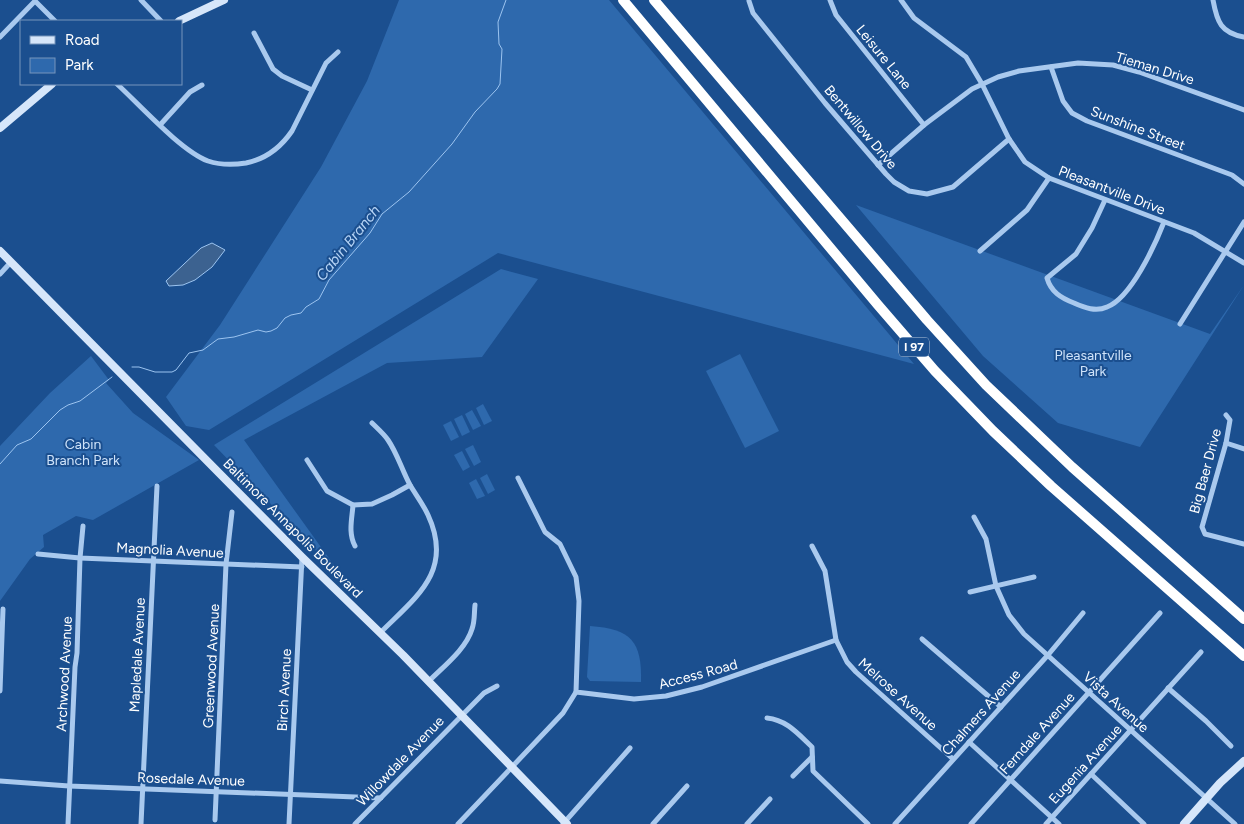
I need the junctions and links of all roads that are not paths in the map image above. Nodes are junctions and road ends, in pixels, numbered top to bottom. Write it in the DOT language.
graph roads {
  1 [pos="141,0"];
  2 [pos="224,0"];
  3 [pos="623,0"];
  4 [pos="654,0"];
  5 [pos="661,0"];
  6 [pos="830,0"];
  7 [pos="902,0"];
  8 [pos="1213,0"];
  9 [pos="749,1"];
  10 [pos="53,20"];
  11 [pos="160,20"];
  12 [pos="181,20"];
  13 [pos="254,33"];
  14 [pos="0,37"];
  15 [pos="1244,37"];
  16 [pos="338,52"];
  17 [pos="1051,67"];
  18 [pos="982,84"];
  19 [pos="51,85"];
  20 [pos="118,85"];
  21 [pos="202,85"];
  22 [pos="312,90"];
  23 [pos="1244,110"];
  24 [pos="761,124"];
  25 [pos="160,125"];
  26 [pos="924,125"];
  27 [pos="0,128"];
  28 [pos="1009,139"];
  29 [pos="878,165"];
  30 [pos="1049,178"];
  31 [pos="1244,184"];
  32 [pos="1105,200"];
  33 [pos="1164,222"];
  34 [pos="1244,222"];
  35 [pos="0,251"];
  36 [pos="980,251"];
  37 [pos="1226,252"];
  38 [pos="11,262"];
  39 [pos="1244,263"];
  40 [pos="0,274"];
  41 [pos="1180,324"];
  42 [pos="1226,414"];
  43 [pos="372,423"];
  44 [pos="1226,443"];
  45 [pos="1244,449"];
  46 [pos="307,460"];
  47 [pos="518,478"];
  48 [pos="410,485"];
  49 [pos="158,486"];
  50 [pos="354,505"];
  51 [pos="232,512"];
  52 [pos="974,517"];
  53 [pos="83,526"];
  54 [pos="1244,544"];
  55 [pos="355,546"];
  56 [pos="812,546"];
  57 [pos="38,554"];
  58 [pos="302,557"];
  59 [pos="80,558"];
  60 [pos="153,561"];
  61 [pos="226,564"];
  62 [pos="302,567"];
  63 [pos="1034,577"];
  64 [pos="996,586"];
  65 [pos="970,592"];
  66 [pos="474,605"];
  67 [pos="3,609"];
  68 [pos="1083,613"];
  69 [pos="1160,613"];
  70 [pos="1244,619"];
  71 [pos="381,632"];
  72 [pos="922,639"];
  73 [pos="836,640"];
  74 [pos="1201,652"];
  75 [pos="1048,655"];
  76 [pos="1244,656"];
  77 [pos="429,681"];
  78 [pos="497,686"];
  79 [pos="1168,688"];
  80 [pos="0,691"];
  81 [pos="576,692"];
  82 [pos="1088,692"];
  83 [pos="1001,707"];
  84 [pos="462,714"];
  85 [pos="767,718"];
  86 [pos="1131,730"];
  87 [pos="969,742"];
  88 [pos="1232,746"];
  89 [pos="630,748"];
  90 [pos="812,757"];
  91 [pos="953,759"];
  92 [pos="1244,761"];
  93 [pos="513,767"];
  94 [pos="1091,774"];
  95 [pos="793,776"];
  96 [pos="1011,779"];
  97 [pos="0,781"];
  98 [pos="69,786"];
  99 [pos="687,786"];
  100 [pos="142,788"];
  101 [pos="216,791"];
  102 [pos="290,795"];
  103 [pos="381,798"];
  104 [pos="770,799"];
  105 [pos="1206,799"];
  106 [pos="1052,818"];
  107 [pos="215,820"];
  108 [pos="565,823"];
  109 [pos="68,824"];
  110 [pos="141,824"];
  111 [pos="289,824"];
  112 [pos="355,824"];
  113 [pos="458,824"];
  114 [pos="653,824"];
  115 [pos="747,824"];
  116 [pos="868,824"];
  117 [pos="895,824"];
  118 [pos="970,824"];
  119 [pos="1046,824"];
  120 [pos="1060,824"];
  121 [pos="1144,824"];
  122 [pos="1184,824"];
  123 [pos="1235,824"];
  1 -- 11 [label="street"];
  2 -- 12 [label="main road"];
  3 -- 76 [label="highway, I 97"];
  4 -- 24 [label="highway"];
  5 -- 24 [label="highway, I 97"];
  6 -- 26 [label="street, Leisure Lane"];
  7 -- 18 [label="street, Pleasantville Drive"];
  8 -- 15 [label="street"];
  9 -- 29 [label="street, Bentwillow Drive"];
  10 -- 14 [label="street"];
  13 -- 22 [label="street"];
  16 -- 22 [label="street"];
  17 -- 18 [label="street, Tieman Drive"];
  17 -- 23 [label="street, Tieman Drive"];
  17 -- 31 [label="street, Sunshine Street"];
  18 -- 26 [label="street, Tieman Drive"];
  18 -- 28 [label="street, Pleasantville Drive"];
  19 -- 27 [label="main road"];
  20 -- 25 [label="street"];
  21 -- 25 [label="street"];
  22 -- 25 [label="street"];
  24 -- 70 [label="highway, I 97"];
  26 -- 29 [label="street, Tieman Drive"];
  28 -- 29 [label="street, Bentwillow Drive"];
  28 -- 30 [label="street, Pleasantville Drive"];
  30 -- 32 [label="street, Pleasantville Drive"];
  30 -- 36 [label="street"];
  32 -- 33 [label="street, Pleasantville Drive"];
  32 -- 33 [label="street"];
  33 -- 37 [label="street, Pleasantville Drive"];
  34 -- 37 [label="street"];
  35 -- 38 [label="main road, Baltimore Annapolis Boulevard"];
  37 -- 39 [label="street, Pleasantville Drive"];
  37 -- 41 [label="street"];
  38 -- 40 [label="street"];
  38 -- 58 [label="main road, Baltimore Annapolis Boulevard"];
  42 -- 44 [label="street, Big Baer Drive"];
  43 -- 48 [label="street"];
  44 -- 45 [label="street"];
  44 -- 54 [label="street, Big Baer Drive"];
  46 -- 50 [label="street"];
  47 -- 81 [label="street"];
  48 -- 50 [label="street"];
  48 -- 71 [label="street"];
  49 -- 60 [label="street, Mapledale Avenue"];
  50 -- 55 [label="street"];
  51 -- 61 [label="street, Greenwood Avenue"];
  52 -- 64 [label="street, Vista Avenue"];
  53 -- 59 [label="street, Archwood Avenue"];
  56 -- 73 [label="street"];
  57 -- 59 [label="street, Magnolia Avenue"];
  58 -- 62 [label="street, Birch Avenue"];
  58 -- 71 [label="main road, Baltimore Annapolis Boulevard"];
  59 -- 60 [label="street, Magnolia Avenue"];
  59 -- 98 [label="street, Archwood Avenue"];
  60 -- 61 [label="street, Magnolia Avenue"];
  60 -- 100 [label="street, Mapledale Avenue"];
  61 -- 62 [label="street, Magnolia Avenue"];
  61 -- 101 [label="street, Greenwood Avenue"];
  62 -- 102 [label="street, Birch Avenue"];
  63 -- 64 [label="street"];
  64 -- 65 [label="street"];
  64 -- 75 [label="street, Vista Avenue"];
  66 -- 77 [label="street"];
  67 -- 80 [label="street"];
  68 -- 75 [label="street, Chalmers Avenue"];
  69 -- 82 [label="street, Ferndale Avenue"];
  71 -- 77 [label="main road, Baltimore Annapolis Boulevard"];
  72 -- 83 [label="street"];
  73 -- 81 [label="street, Access Road"];
  73 -- 91 [label="street, Melrose Avenue"];
  74 -- 79 [label="street, Eugenia Avenue"];
  75 -- 82 [label="street, Vista Avenue"];
  75 -- 83 [label="street, Chalmers Avenue"];
  77 -- 84 [label="main road, Baltimore Annapolis Boulevard"];
  78 -- 84 [label="street, Willowdale Avenue"];
  79 -- 86 [label="street, Eugenia Avenue"];
  79 -- 88 [label="street"];
  81 -- 93 [label="street"];
  82 -- 86 [label="street, Vista Avenue"];
  82 -- 96 [label="street, Ferndale Avenue"];
  83 -- 87 [label="street, Chalmers Avenue"];
  84 -- 93 [label="main road, Baltimore Annapolis Boulevard"];
  84 -- 103 [label="street, Willowdale Avenue"];
  85 -- 90 [label="street"];
  86 -- 94 [label="street, Eugenia Avenue"];
  86 -- 105 [label="street, Vista Avenue"];
  87 -- 91 [label="street, Chalmers Avenue"];
  87 -- 96 [label="street"];
  89 -- 108 [label="street"];
  90 -- 95 [label="street"];
  90 -- 116 [label="street"];
  91 -- 117 [label="street, Chalmers Avenue"];
  92 -- 105 [label="main road"];
  93 -- 108 [label="main road, Baltimore Annapolis Boulevard"];
  93 -- 113 [label="street"];
  94 -- 106 [label="street, Eugenia Avenue"];
  94 -- 121 [label="street"];
  96 -- 106 [label="street"];
  96 -- 118 [label="street, Ferndale Avenue"];
  97 -- 98 [label="street, Rosedale Avenue"];
  98 -- 100 [label="street, Rosedale Avenue"];
  98 -- 109 [label="street, Archwood Avenue"];
  99 -- 114 [label="street"];
  100 -- 101 [label="street, Rosedale Avenue"];
  100 -- 110 [label="street, Mapledale Avenue"];
  101 -- 102 [label="street, Rosedale Avenue"];
  101 -- 107 [label="street, Greenwood Avenue"];
  102 -- 103 [label="street, Rosedale Avenue"];
  102 -- 111 [label="street, Birch Avenue"];
  103 -- 112 [label="street, Willowdale Avenue"];
  104 -- 115 [label="street"];
  105 -- 122 [label="main road"];
  105 -- 123 [label="street, Vista Avenue"];
  106 -- 119 [label="street, Eugenia Avenue"];
  106 -- 120 [label="street"];
}
